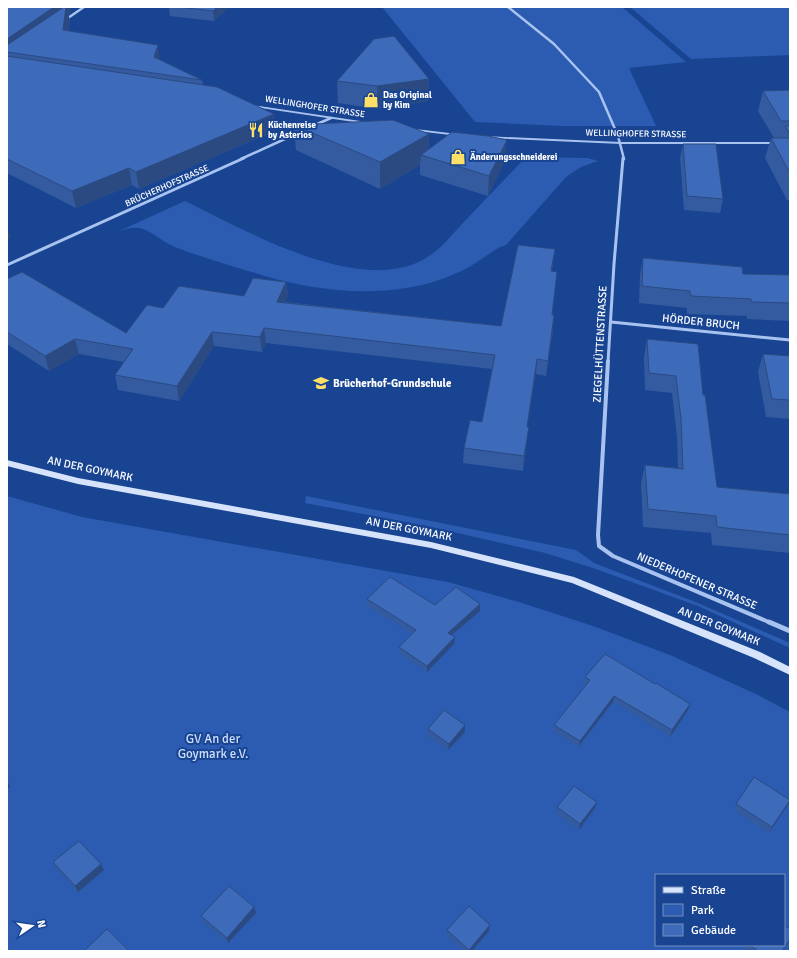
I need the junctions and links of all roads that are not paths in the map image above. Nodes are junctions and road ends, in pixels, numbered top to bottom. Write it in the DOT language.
graph roads {
  1 [pos="84,7"];
  2 [pos="508,7"];
  3 [pos="64,20"];
  4 [pos="245,105"];
  5 [pos="331,118"];
  6 [pos="375,124"];
  7 [pos="404,128"];
  8 [pos="308,129"];
  9 [pos="301,132"];
  10 [pos="466,135"];
  11 [pos="478,136"];
  12 [pos="621,143"];
  13 [pos="790,143"];
  14 [pos="7,265"];
  15 [pos="611,322"];
  16 [pos="790,340"];
  17 [pos="7,463"];
  18 [pos="599,546"];
  19 [pos="790,631"];
  20 [pos="790,671"];
  1 -- 3 [label="street"];
  2 -- 12 [label="street, ZIEGELHÜTTENSTRASSE"];
  4 -- 5 [label="street, WELLINGHOFER STRASSE"];
  5 -- 6 [label="street, WELLINGHOFER STRASSE"];
  5 -- 8 [label="street"];
  7 -- 10 [label="street"];
  9 -- 14 [label="street, BRÜCHERHOFSTRASSE"];
  11 -- 12 [label="street, WELLINGHOFER STRASSE"];
  12 -- 13 [label="street, WELLINGHOFER STRASSE"];
  12 -- 15 [label="street, ZIEGELHÜTTENSTRASSE"];
  15 -- 16 [label="street, HÖRDER BRUCH"];
  15 -- 18 [label="street, ZIEGELHÜTTENSTRASSE"];
  17 -- 20 [label="main road, AN DER GOYMARK"];
  18 -- 19 [label="street, NIEDERHOFENER STRASSE"];
}
